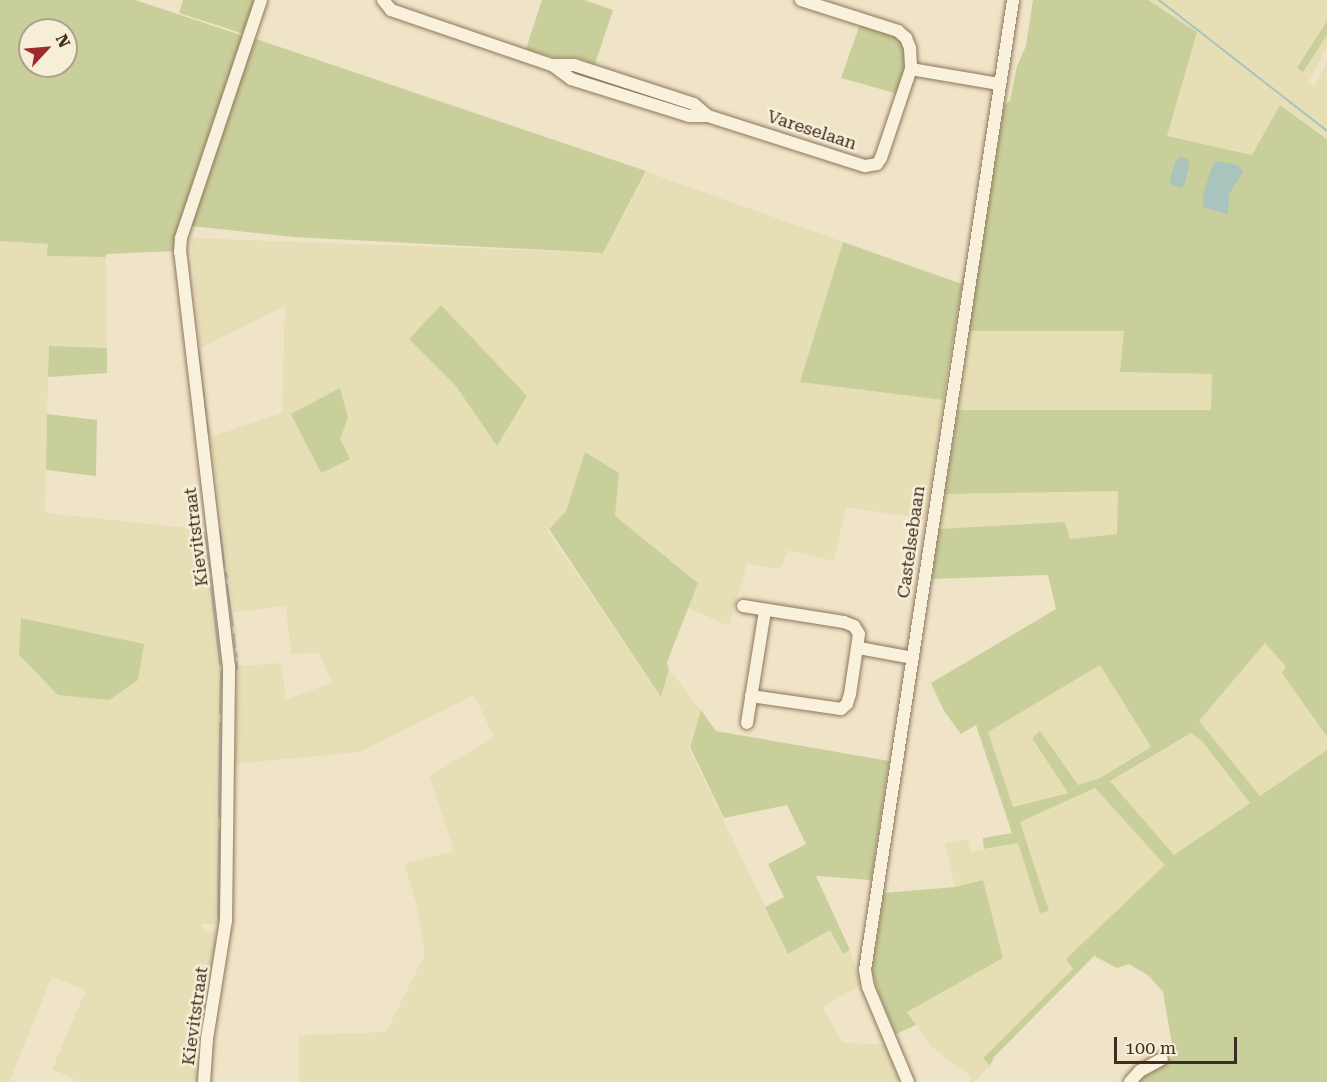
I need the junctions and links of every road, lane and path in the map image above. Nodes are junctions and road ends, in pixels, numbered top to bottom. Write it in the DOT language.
graph roads {
  1 [pos="261,0"];
  2 [pos="383,0"];
  3 [pos="801,0"];
  4 [pos="1013,0"];
  5 [pos="911,69"];
  6 [pos="999,84"];
  7 [pos="742,606"];
  8 [pos="765,610"];
  9 [pos="859,648"];
  10 [pos="913,658"];
  11 [pos="751,696"];
  12 [pos="747,723"];
  13 [pos="1162,1059"];
  14 [pos="204,1082"];
  15 [pos="908,1082"];
  16 [pos="1130,1082"];
  1 -- 14 [label="street, Kievitstraat"];
  2 -- 5 [label="street, Vareselaan"];
  3 -- 5 [label="street"];
  4 -- 6 [label="street, Castelsebaan"];
  5 -- 6 [label="street"];
  6 -- 10 [label="street, Castelsebaan"];
  7 -- 8 [label="street"];
  8 -- 9 [label="street"];
  8 -- 11 [label="street"];
  9 -- 10 [label="street"];
  9 -- 11 [label="street"];
  10 -- 15 [label="street, Castelsebaan"];
  11 -- 12 [label="street"];
  13 -- 16 [label="street"];
}
